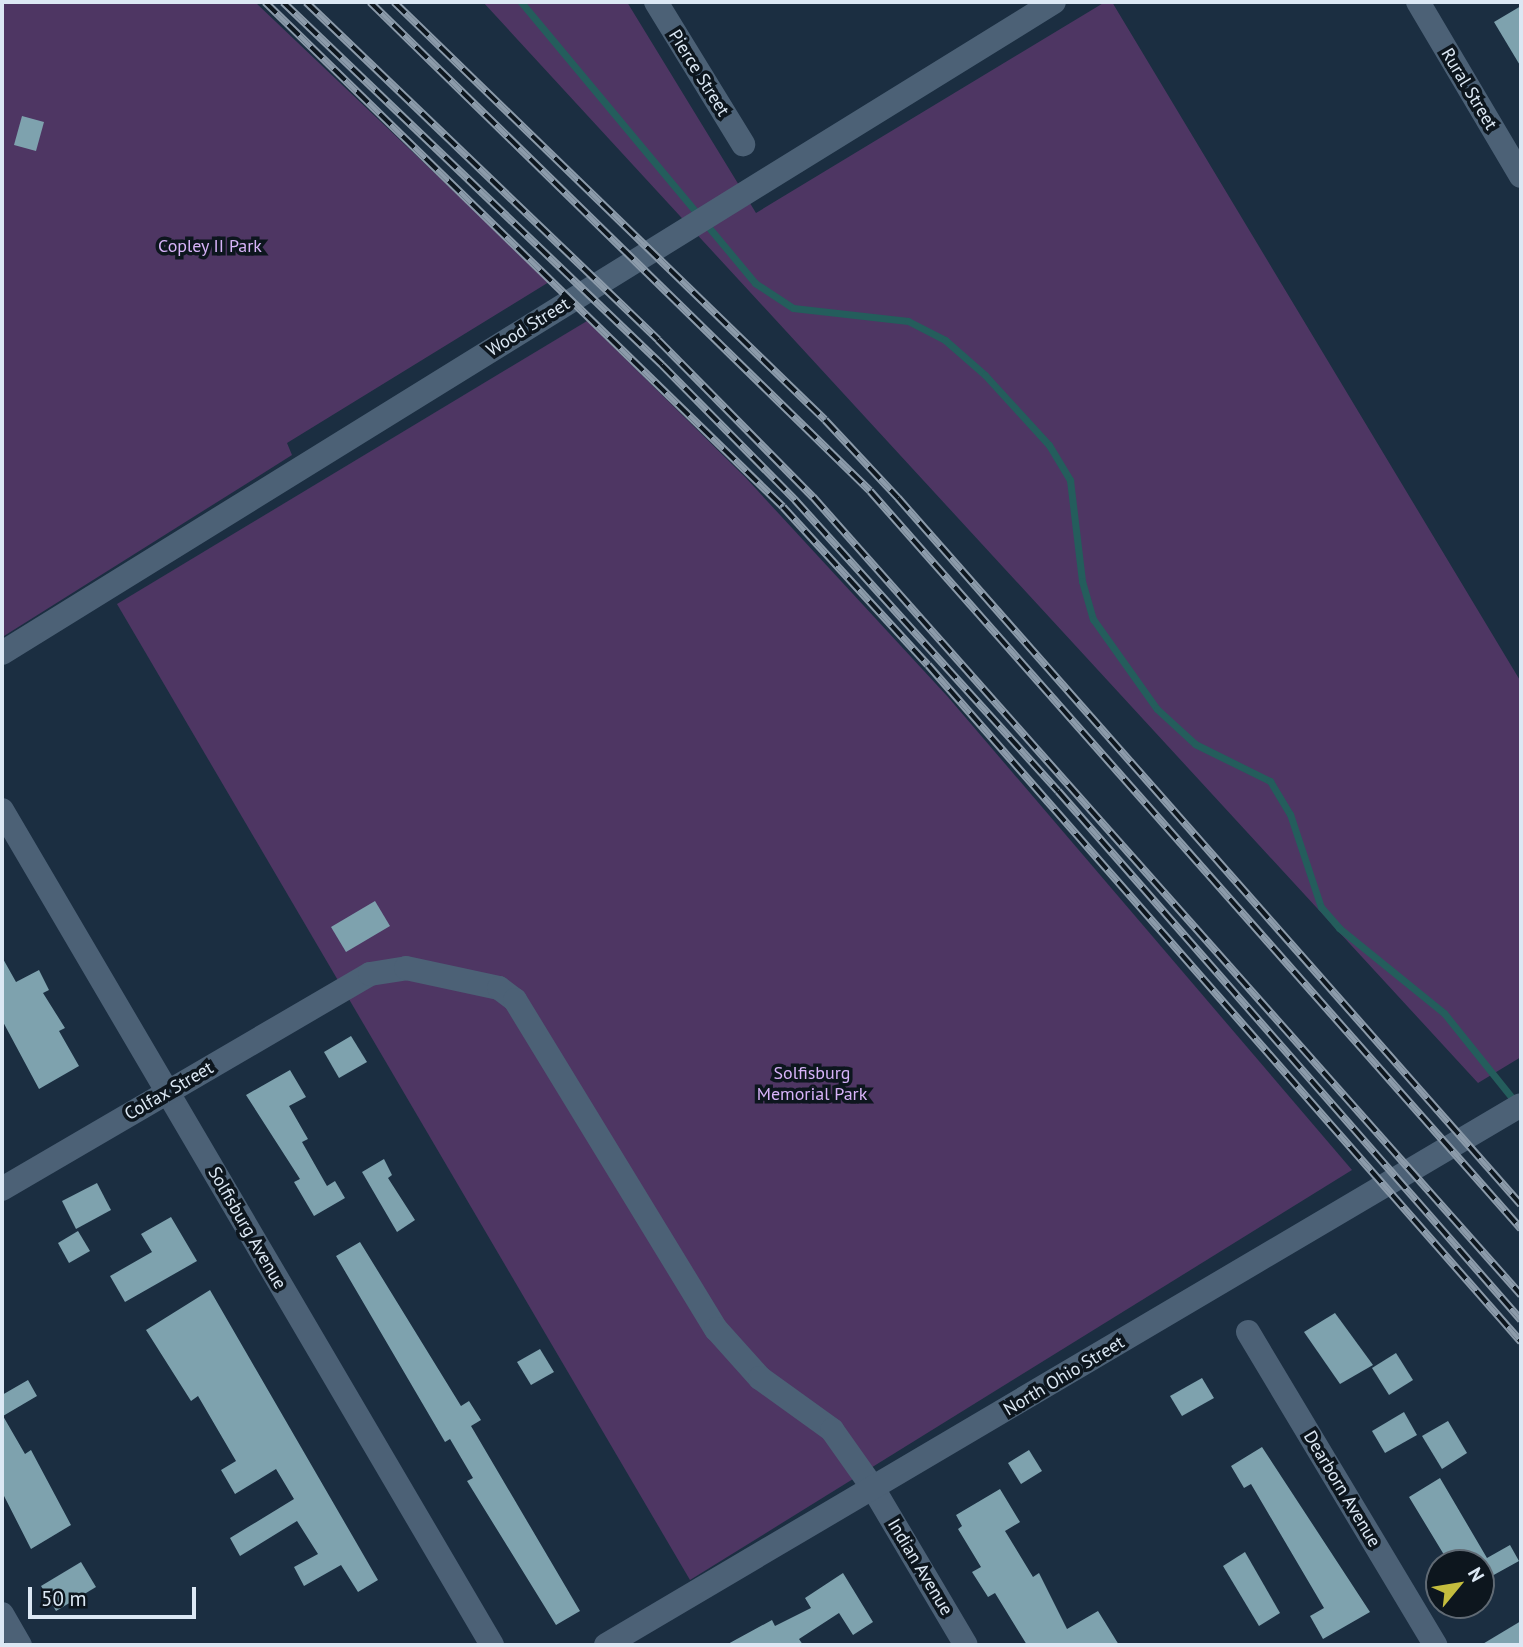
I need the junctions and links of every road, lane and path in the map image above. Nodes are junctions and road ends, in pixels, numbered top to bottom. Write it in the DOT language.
graph roads {
  1 [pos="656,2"];
  2 [pos="1054,2"];
  3 [pos="1418,2"];
  4 [pos="743,144"];
  5 [pos="1521,176"];
  6 [pos="2,653"];
  7 [pos="2,810"];
  8 [pos="167,1092"];
  9 [pos="1521,1105"];
  10 [pos="2,1189"];
  11 [pos="1248,1332"];
  12 [pos="873,1488"];
  13 [pos="2,1614"];
  14 [pos="20,1645"];
  15 [pos="492,1645"];
  16 [pos="606,1645"];
  17 [pos="966,1645"];
  18 [pos="1435,1645"];
  1 -- 4 [label="street, Pierce Street"];
  2 -- 6 [label="street, Wood Street"];
  3 -- 5 [label="street, Rural Street"];
  7 -- 8 [label="street, Solfisburg Avenue"];
  8 -- 10 [label="street, Colfax Street"];
  8 -- 12 [label="street, Colfax Street"];
  8 -- 15 [label="street, Solfisburg Avenue"];
  9 -- 12 [label="street, North Ohio Street"];
  11 -- 18 [label="street, Dearborn Avenue"];
  12 -- 16 [label="street, North Ohio Street"];
  12 -- 17 [label="street, Indian Avenue"];
  13 -- 14 [label="street"];
}
